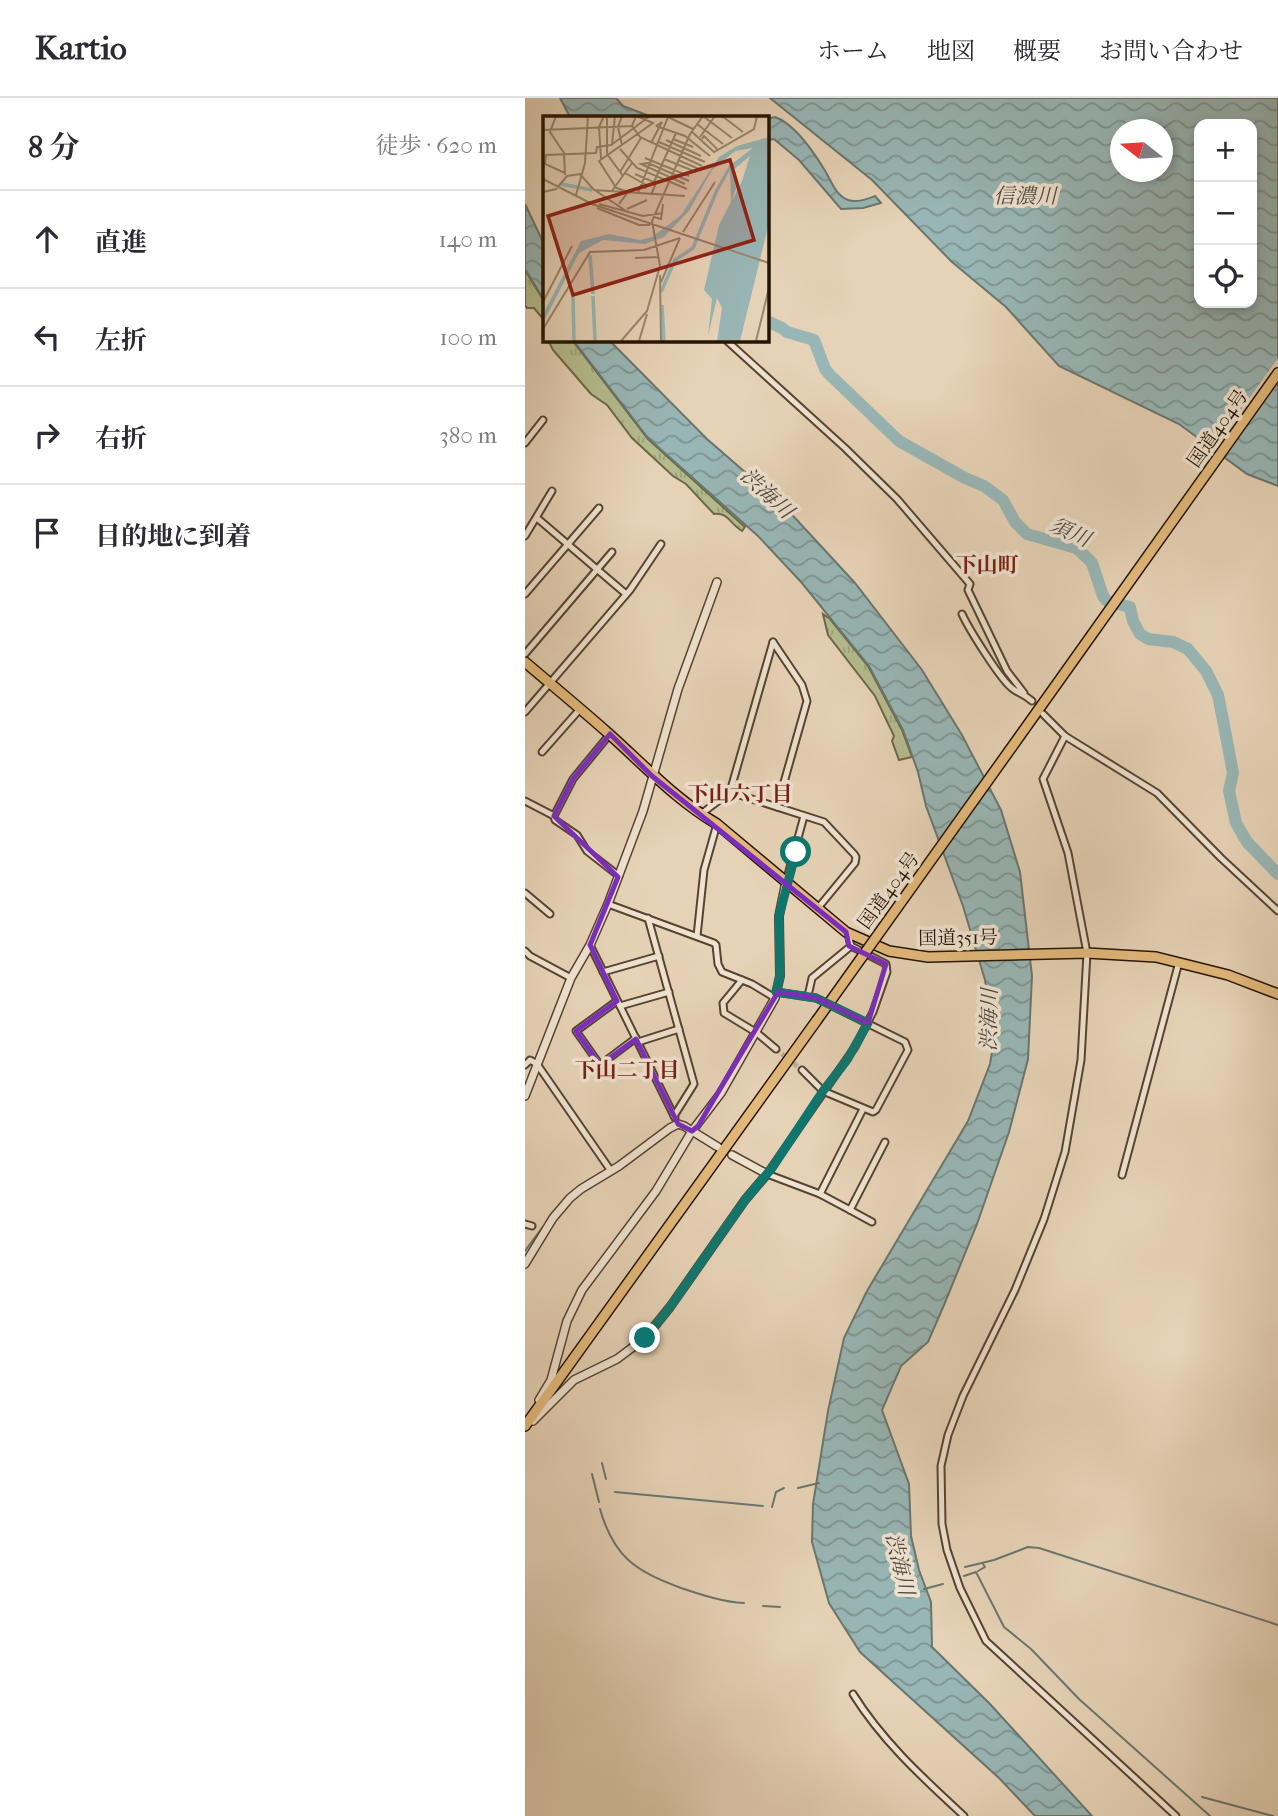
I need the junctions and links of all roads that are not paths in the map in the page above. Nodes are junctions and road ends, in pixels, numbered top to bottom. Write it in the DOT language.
graph roads {
  1 [pos="727,341"];
  2 [pos="1278,373"];
  3 [pos="544,420"];
  4 [pos="525,443"];
  5 [pos="552,491"];
  6 [pos="599,508"];
  7 [pos="537,518"];
  8 [pos="525,535"];
  9 [pos="661,544"];
  10 [pos="567,545"];
  11 [pos="612,552"];
  12 [pos="596,570"];
  13 [pos="717,582"];
  14 [pos="525,594"];
  15 [pos="626,594"];
  16 [pos="962,614"];
  17 [pos="525,654"];
  18 [pos="525,662"];
  19 [pos="550,683"];
  20 [pos="1024,693"];
  21 [pos="1032,701"];
  22 [pos="580,709"];
  23 [pos="525,712"];
  24 [pos="1043,714"];
  25 [pos="610,734"];
  26 [pos="1065,736"];
  27 [pos="542,752"];
  28 [pos="652,776"];
  29 [pos="730,792"];
  30 [pos="525,801"];
  31 [pos="777,807"];
  32 [pos="701,814"];
  33 [pos="554,816"];
  34 [pos="804,816"];
  35 [pos="717,824"];
  36 [pos="619,876"];
  37 [pos="786,882"];
  38 [pos="525,893"];
  39 [pos="608,904"];
  40 [pos="818,908"];
  41 [pos="1278,911"];
  42 [pos="550,914"];
  43 [pos="648,918"];
  44 [pos="846,932"];
  45 [pos="697,936"];
  46 [pos="590,945"];
  47 [pos="851,946"];
  48 [pos="1083,953"];
  49 [pos="527,956"];
  50 [pos="659,956"];
  51 [pos="1179,962"];
  52 [pos="603,972"];
  53 [pos="571,978"];
  54 [pos="742,980"];
  55 [pos="669,992"];
  56 [pos="1278,994"];
  57 [pos="776,995"];
  58 [pos="808,996"];
  59 [pos="618,1004"];
  60 [pos="868,1023"];
  61 [pos="679,1029"];
  62 [pos="757,1033"];
  63 [pos="637,1040"];
  64 [pos="776,1049"];
  65 [pos="537,1064"];
  66 [pos="525,1065"];
  67 [pos="801,1070"];
  68 [pos="823,1091"];
  69 [pos="525,1096"];
  70 [pos="863,1109"];
  71 [pos="674,1116"];
  72 [pos="678,1124"];
  73 [pos="692,1131"];
  74 [pos="885,1142"];
  75 [pos="718,1147"];
  76 [pos="732,1155"];
  77 [pos="611,1171"];
  78 [pos="767,1174"];
  79 [pos="1122,1175"];
  80 [pos="820,1194"];
  81 [pos="850,1210"];
  82 [pos="872,1222"];
  83 [pos="525,1224"];
  84 [pos="532,1226"];
  85 [pos="525,1264"];
  86 [pos="525,1426"];
  87 [pos="853,1695"];
  88 [pos="964,1816"];
  89 [pos="1175,1816"];
  1 -- 20 [label="street"];
  2 -- 86 [label="highway, 国道404号, bridge"];
  3 -- 4 [label="street"];
  5 -- 7 [label="street"];
  6 -- 10 [label="street"];
  7 -- 8 [label="street"];
  7 -- 10 [label="street"];
  9 -- 15 [label="street"];
  10 -- 12 [label="street"];
  10 -- 14 [label="street"];
  11 -- 12 [label="street"];
  12 -- 15 [label="street"];
  12 -- 17 [label="street"];
  13 -- 28 [label="street"];
  15 -- 19 [label="street"];
  16 -- 20 [label="street"];
  18 -- 19 [label="highway, 国道351号"];
  19 -- 22 [label="highway, 国道351号"];
  19 -- 23 [label="street"];
  20 -- 21 [label="street"];
  22 -- 25 [label="highway, 国道351号"];
  22 -- 27 [label="street"];
  24 -- 26 [label="street"];
  25 -- 28 [label="highway, 国道351号"];
  25 -- 33 [label="street"];
  26 -- 41 [label="street"];
  26 -- 48 [label="street"];
  28 -- 32 [label="highway, 国道351号"];
  28 -- 36 [label="street"];
  29 -- 31 [label="street"];
  29 -- 31 [label="street"];
  29 -- 32 [label="street"];
  30 -- 33 [label="street"];
  31 -- 34 [label="street"];
  32 -- 35 [label="highway, 国道351号"];
  33 -- 36 [label="street"];
  34 -- 37 [label="street"];
  34 -- 40 [label="street"];
  35 -- 37 [label="highway, 国道351号"];
  35 -- 45 [label="street"];
  36 -- 39 [label="street"];
  37 -- 40 [label="highway, 国道351号"];
  37 -- 57 [label="street"];
  38 -- 42 [label="street"];
  39 -- 43 [label="street"];
  39 -- 46 [label="street"];
  40 -- 44 [label="highway, 国道351号"];
  43 -- 45 [label="street"];
  43 -- 50 [label="street"];
  44 -- 47 [label="street"];
  44 -- 48 [label="highway, 国道351号"];
  45 -- 54 [label="street"];
  46 -- 52 [label="street"];
  46 -- 53 [label="street"];
  47 -- 58 [label="street"];
  47 -- 60 [label="street"];
  48 -- 51 [label="highway, 国道351号"];
  48 -- 89 [label="street"];
  49 -- 53 [label="street"];
  50 -- 52 [label="street"];
  50 -- 55 [label="street"];
  51 -- 56 [label="highway, 国道351号"];
  51 -- 79 [label="street"];
  52 -- 59 [label="street"];
  53 -- 65 [label="street"];
  54 -- 57 [label="street"];
  54 -- 62 [label="street"];
  55 -- 59 [label="street"];
  55 -- 61 [label="street"];
  57 -- 58 [label="street"];
  57 -- 62 [label="street"];
  58 -- 60 [label="street"];
  59 -- 63 [label="street"];
  59 -- 63 [label="street"];
  60 -- 68 [label="street"];
  60 -- 70 [label="street"];
  61 -- 63 [label="street"];
  61 -- 71 [label="street"];
  62 -- 64 [label="street"];
  62 -- 73 [label="street"];
  63 -- 71 [label="street"];
  65 -- 66 [label="street"];
  65 -- 69 [label="street"];
  65 -- 77 [label="street"];
  67 -- 68 [label="street"];
  68 -- 70 [label="street"];
  68 -- 78 [label="street"];
  70 -- 80 [label="street"];
  71 -- 72 [label="street"];
  72 -- 73 [label="street"];
  72 -- 77 [label="street"];
  73 -- 75 [label="street"];
  73 -- 86 [label="street"];
  74 -- 81 [label="street"];
  76 -- 78 [label="street"];
  77 -- 85 [label="street"];
  78 -- 80 [label="street"];
  78 -- 86 [label="street"];
  80 -- 81 [label="street"];
  81 -- 82 [label="street"];
  83 -- 84 [label="street"];
  87 -- 88 [label="street"];
}
